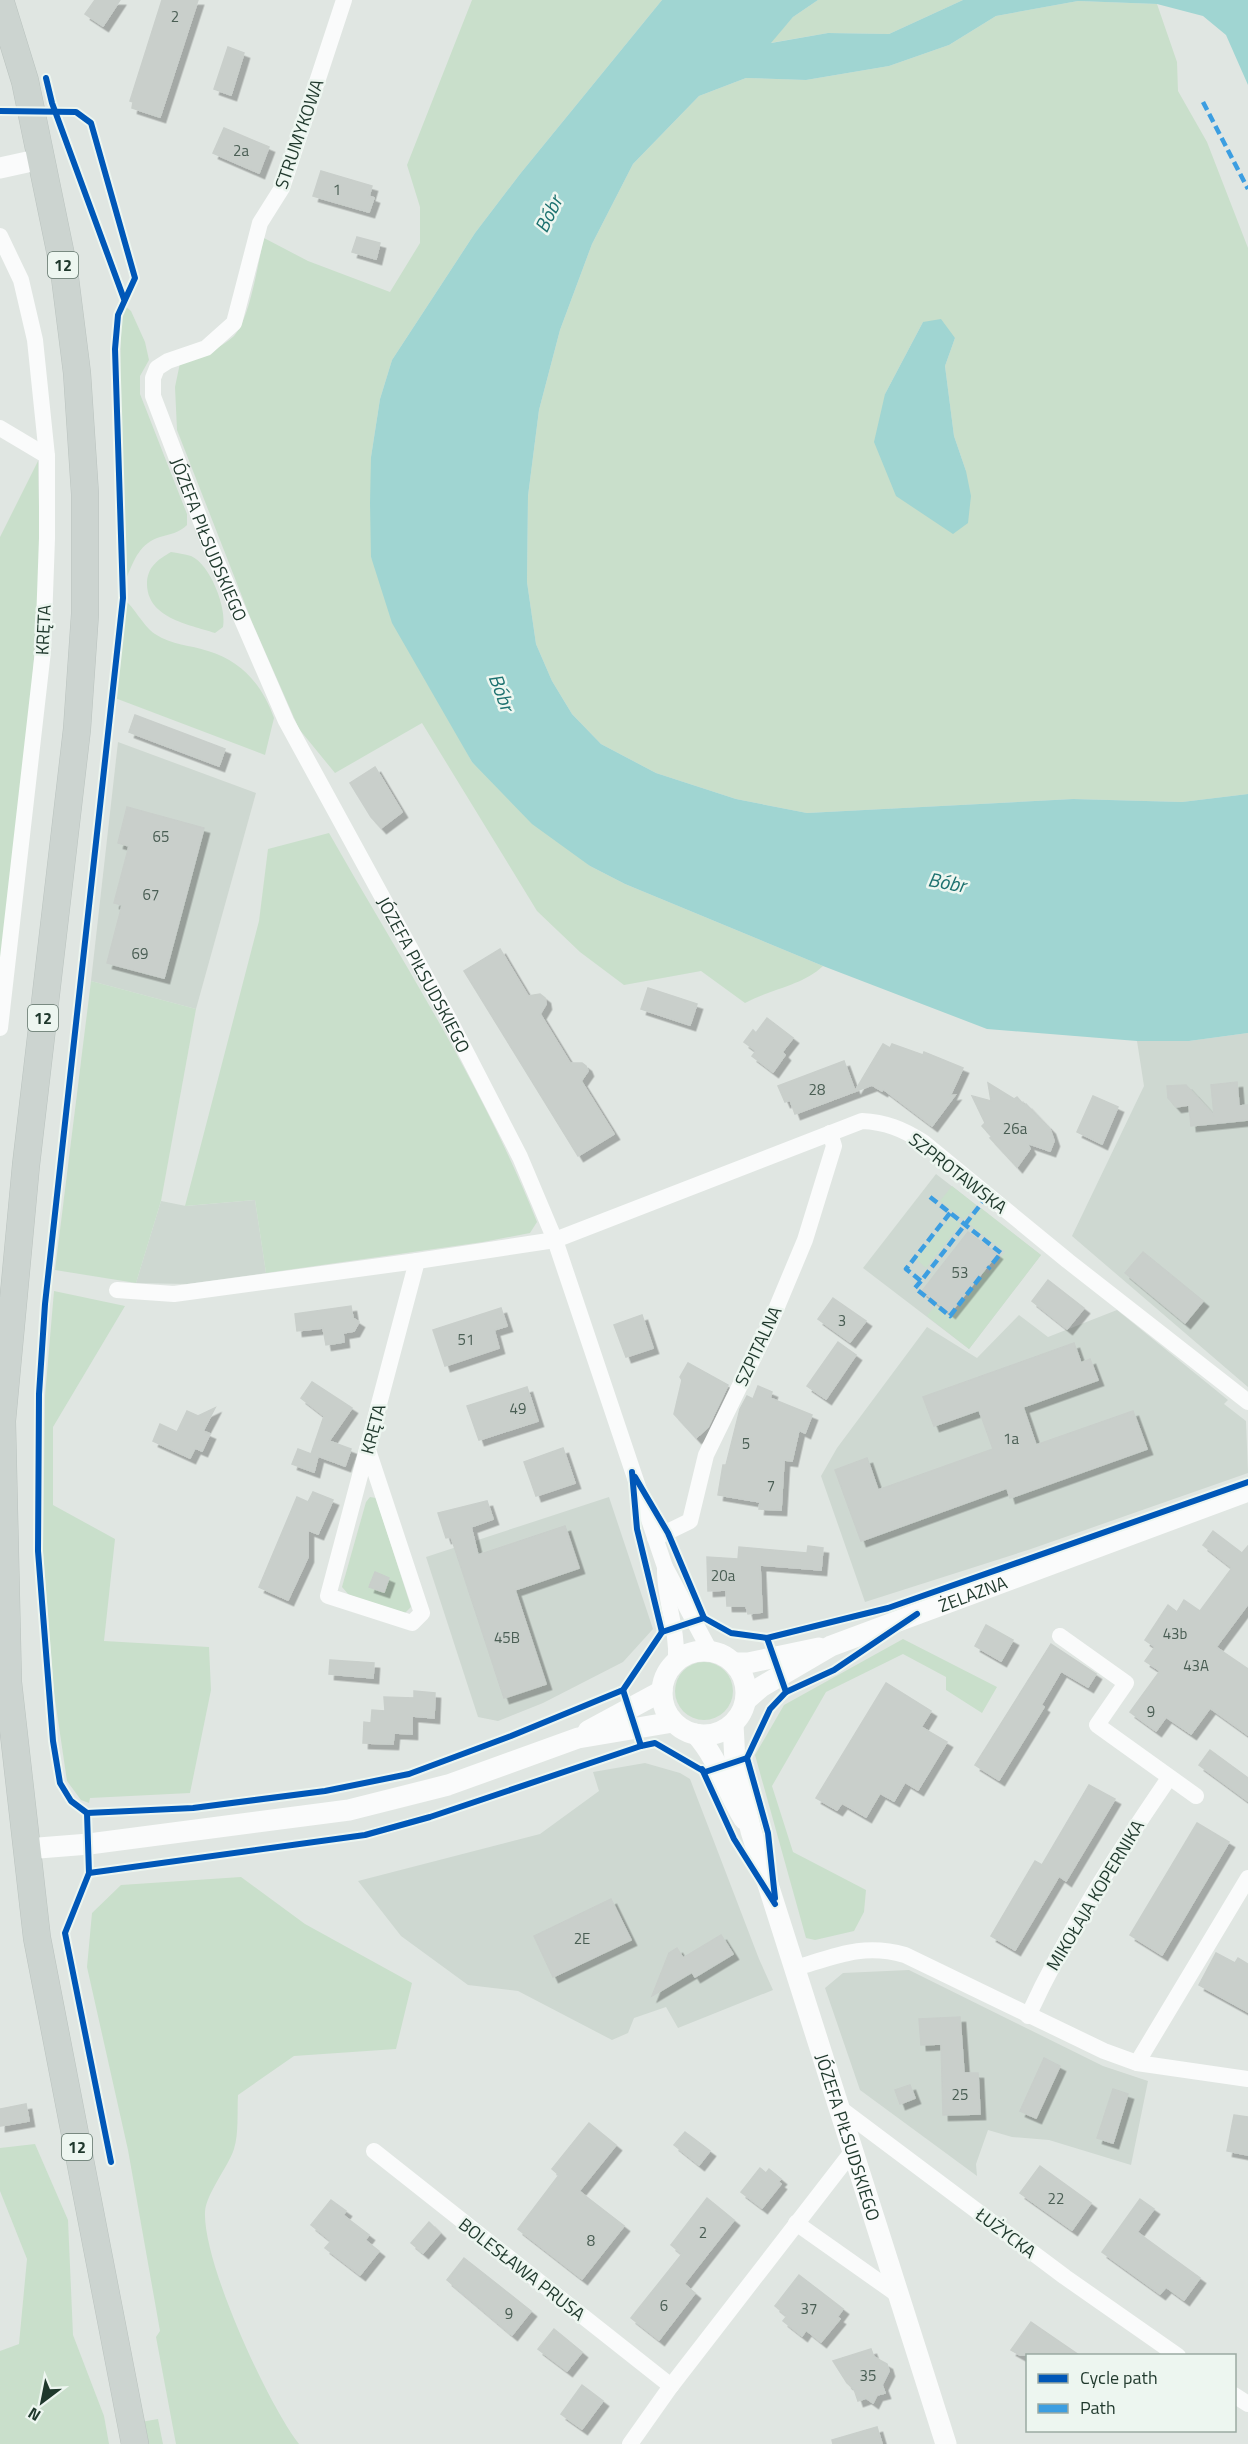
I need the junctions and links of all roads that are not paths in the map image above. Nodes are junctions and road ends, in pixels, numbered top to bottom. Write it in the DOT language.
graph roads {
  1 [pos="0,0"];
  2 [pos="344,0"];
  3 [pos="41,159"];
  4 [pos="0,168"];
  5 [pos="0,236"];
  6 [pos="153,396"];
  7 [pos="0,428"];
  8 [pos="47,456"];
  9 [pos="0,1028"];
  10 [pos="830,1133"];
  11 [pos="555,1240"];
  12 [pos="417,1261"];
  13 [pos="117,1290"];
  14 [pos="1248,1402"];
  15 [pos="368,1450"];
  16 [pos="1248,1491"];
  17 [pos="655,1538"];
  18 [pos="665,1567"];
  19 [pos="1060,1636"];
  20 [pos="831,1646"];
  21 [pos="710,1651"];
  22 [pos="676,1661"];
  23 [pos="735,1663"];
  24 [pos="662,1691"];
  25 [pos="746,1700"];
  26 [pos="673,1722"];
  27 [pos="733,1724"];
  28 [pos="696,1734"];
  29 [pos="578,1738"];
  30 [pos="1169,1778"];
  31 [pos="1196,1796"];
  32 [pos="751,1830"];
  33 [pos="26,1849"];
  34 [pos="1248,1878"];
  35 [pos="796,1968"];
  36 [pos="1028,2016"];
  37 [pos="1137,2063"];
  38 [pos="1248,2079"];
  39 [pos="837,2106"];
  40 [pos="374,2151"];
  41 [pos="852,2152"];
  42 [pos="796,2223"];
  43 [pos="898,2295"];
  44 [pos="1177,2354"];
  45 [pos="671,2386"];
  46 [pos="135,2444"];
  47 [pos="630,2444"];
  48 [pos="946,2444"];
  1 -- 3 [label="main road, 12"];
  2 -- 6 [label="street, STRUMYKOWA"];
  3 -- 4 [label="street"];
  3 -- 33 [label="main road, 12"];
  5 -- 8 [label="street, KRĘTA"];
  6 -- 11 [label="street, JÓZEFA PIŁSUDSKIEGO"];
  7 -- 8 [label="street"];
  8 -- 9 [label="street, KRĘTA"];
  10 -- 11 [label="street, SZPROTAWSKA"];
  10 -- 14 [label="street, SZPROTAWSKA"];
  10 -- 17 [label="street, SZPITALNA"];
  11 -- 12 [label="street"];
  11 -- 17 [label="street, JÓZEFA PIŁSUDSKIEGO"];
  12 -- 13 [label="street"];
  12 -- 15 [label="street, KRĘTA"];
  15 -- 15 [label="street, KRĘTA"];
  16 -- 20 [label="street, ŻELAZNA"];
  17 -- 18 [label="street, JÓZEFA PIŁSUDSKIEGO"];
  18 -- 21 [label="street"];
  18 -- 22 [label="street"];
  19 -- 30 [label="street"];
  20 -- 23 [label="street"];
  20 -- 25 [label="street"];
  21 -- 22 [label="street"];
  21 -- 23 [label="street"];
  22 -- 24 [label="street"];
  23 -- 25 [label="street"];
  24 -- 26 [label="street"];
  24 -- 29 [label="street"];
  25 -- 27 [label="street"];
  26 -- 28 [label="street"];
  26 -- 29 [label="street"];
  27 -- 28 [label="street"];
  27 -- 32 [label="street"];
  28 -- 32 [label="street"];
  29 -- 33 [label="street"];
  30 -- 31 [label="street"];
  30 -- 36 [label="street, MIKOŁAJA KOPERNIKA"];
  32 -- 35 [label="street, JÓZEFA PIŁSUDSKIEGO"];
  33 -- 46 [label="main road, 12"];
  34 -- 37 [label="street"];
  35 -- 36 [label="street"];
  35 -- 39 [label="street, JÓZEFA PIŁSUDSKIEGO"];
  36 -- 37 [label="street"];
  37 -- 38 [label="street"];
  39 -- 41 [label="street, JÓZEFA PIŁSUDSKIEGO"];
  39 -- 44 [label="street, ŁUŻYCKA"];
  40 -- 45 [label="street, BOLESŁAWA PRUSA"];
  41 -- 42 [label="street"];
  41 -- 43 [label="street, JÓZEFA PIŁSUDSKIEGO"];
  42 -- 43 [label="street"];
  42 -- 45 [label="street"];
  43 -- 48 [label="street, JÓZEFA PIŁSUDSKIEGO"];
  45 -- 47 [label="street"];
}
